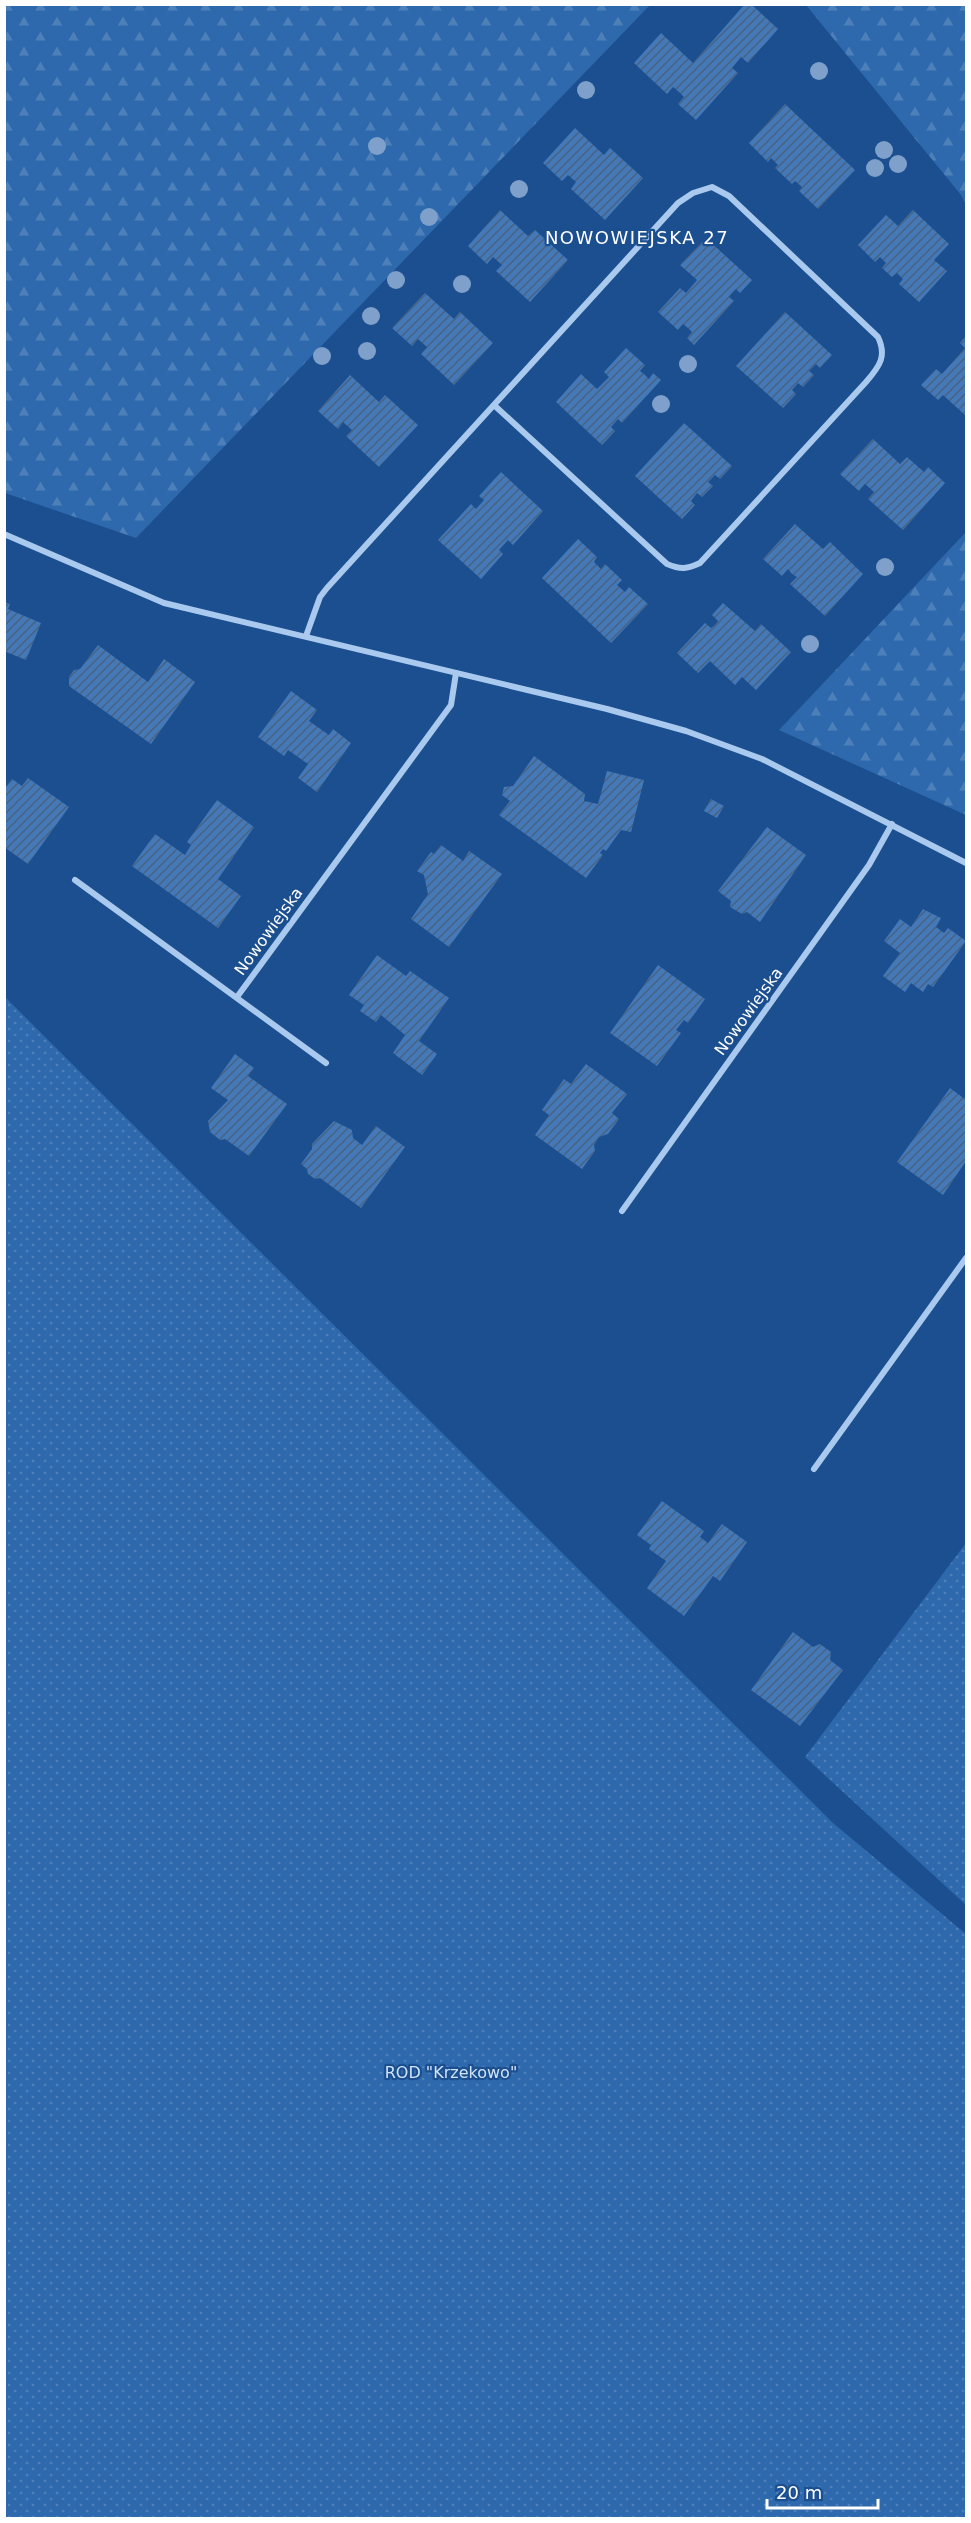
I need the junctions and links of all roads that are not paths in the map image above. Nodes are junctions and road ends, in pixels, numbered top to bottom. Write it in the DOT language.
graph roads {
  1 [pos="495,406"];
  2 [pos="4,534"];
  3 [pos="306,636"];
  4 [pos="456,673"];
  5 [pos="892,824"];
  6 [pos="966,863"];
  7 [pos="75,880"];
  8 [pos="237,997"];
  9 [pos="326,1063"];
  10 [pos="621,1211"];
  11 [pos="966,1258"];
  12 [pos="814,1469"];
  1 -- 1 [label="street"];
  1 -- 3 [label="street"];
  2 -- 3 [label="street"];
  3 -- 4 [label="street"];
  4 -- 5 [label="street"];
  4 -- 8 [label="street, Nowowiejska"];
  5 -- 6 [label="street"];
  5 -- 10 [label="street, Nowowiejska"];
  7 -- 8 [label="street, Nowowiejska"];
  8 -- 9 [label="street, Nowowiejska"];
  11 -- 12 [label="street"];
}
